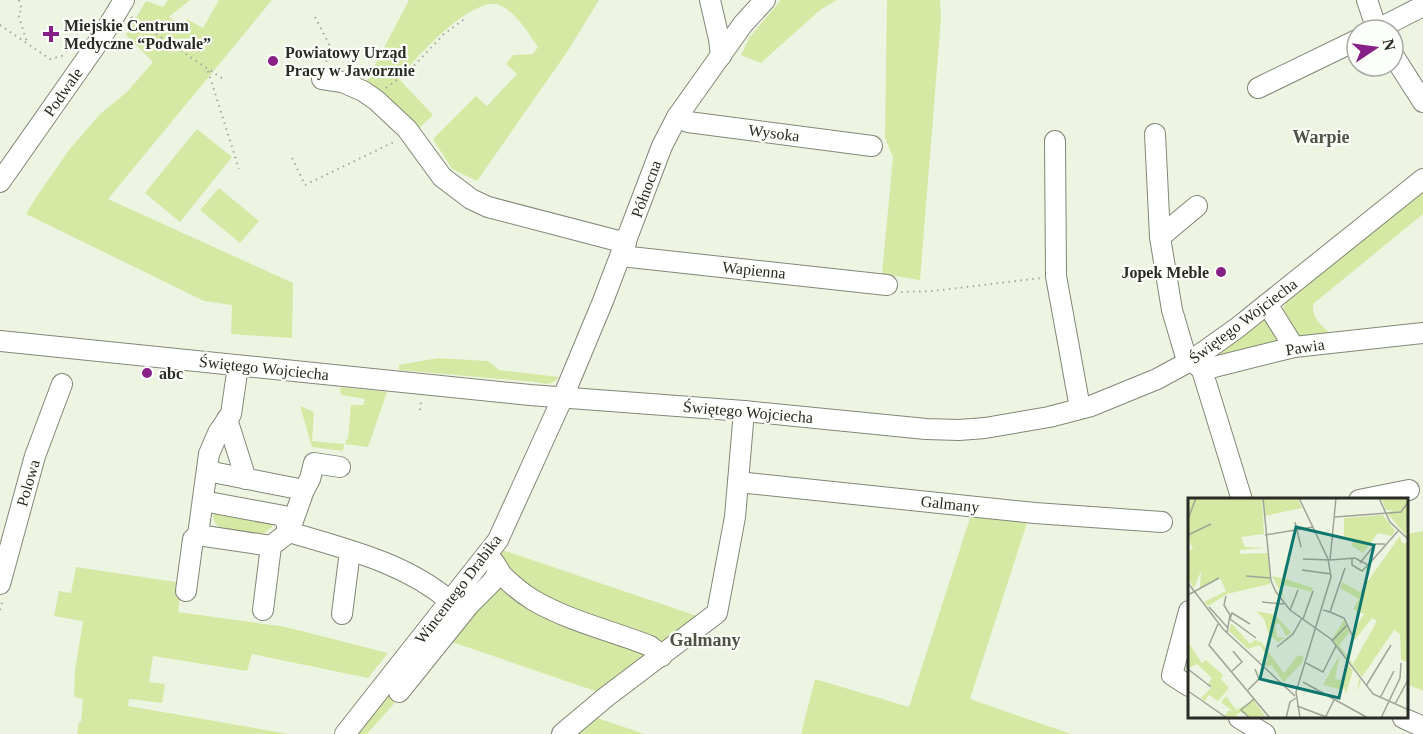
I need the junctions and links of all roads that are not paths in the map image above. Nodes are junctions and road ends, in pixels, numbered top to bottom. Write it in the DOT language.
graph roads {
  1 [pos="124,0"];
  2 [pos="765,0"];
  3 [pos="1367,0"];
  4 [pos="716,4"];
  5 [pos="1423,6"];
  6 [pos="1372,18"];
  7 [pos="1400,18"];
  8 [pos="1345,45"];
  9 [pos="721,56"];
  10 [pos="1405,74"];
  11 [pos="322,80"];
  12 [pos="1258,88"];
  13 [pos="1423,102"];
  14 [pos="677,117"];
  15 [pos="1155,134"];
  16 [pos="1055,141"];
  17 [pos="872,146"];
  18 [pos="1423,179"];
  19 [pos="0,182"];
  20 [pos="1197,206"];
  21 [pos="1160,237"];
  22 [pos="623,249"];
  23 [pos="887,285"];
  24 [pos="1268,304"];
  25 [pos="1423,333"];
  26 [pos="0,341"];
  27 [pos="1294,347"];
  28 [pos="1197,365"];
  29 [pos="238,366"];
  30 [pos="62,384"];
  31 [pos="563,397"];
  32 [pos="1080,408"];
  33 [pos="744,411"];
  34 [pos="227,419"];
  35 [pos="340,467"];
  36 [pos="207,471"];
  37 [pos="246,479"];
  38 [pos="738,482"];
  39 [pos="304,489"];
  40 [pos="1409,490"];
  41 [pos="1241,498"];
  42 [pos="1369,498"];
  43 [pos="203,501"];
  44 [pos="1162,522"];
  45 [pos="289,532"];
  46 [pos="198,535"];
  47 [pos="271,546"];
  48 [pos="351,551"];
  49 [pos="486,556"];
  50 [pos="499,571"];
  51 [pos="0,584"];
  52 [pos="186,591"];
  53 [pos="450,601"];
  54 [pos="263,610"];
  55 [pos="342,614"];
  56 [pos="1187,630"];
  57 [pos="662,656"];
  58 [pos="1188,685"];
  59 [pos="399,692"];
  60 [pos="1242,719"];
  61 [pos="1407,719"];
  62 [pos="1423,727"];
  63 [pos="345,734"];
  64 [pos="562,734"];
  65 [pos="1265,734"];
  1 -- 19 [label="street, Podwale"];
  2 -- 9 [label="street, Północna"];
  3 -- 6 [label="street"];
  4 -- 9 [label="street"];
  5 -- 7 [label="street"];
  8 -- 12 [label="street"];
  9 -- 14 [label="street, Północna"];
  10 -- 13 [label="street"];
  11 -- 22 [label="street, Wapienna"];
  14 -- 17 [label="street, Wysoka"];
  14 -- 22 [label="street, Północna"];
  15 -- 21 [label="street"];
  16 -- 32 [label="street"];
  18 -- 24 [label="street, Świętego Wojciecha"];
  20 -- 21 [label="street"];
  21 -- 28 [label="street"];
  22 -- 23 [label="street, Wapienna"];
  22 -- 31 [label="street, Północna"];
  24 -- 27 [label="street"];
  24 -- 28 [label="street, Świętego Wojciecha"];
  25 -- 27 [label="street, Pawia"];
  26 -- 29 [label="street, Świętego Wojciecha"];
  27 -- 28 [label="street, Pawia"];
  28 -- 32 [label="street, Świętego Wojciecha"];
  28 -- 41 [label="street"];
  29 -- 31 [label="street, Świętego Wojciecha"];
  29 -- 34 [label="street"];
  30 -- 51 [label="street, Polowa"];
  31 -- 33 [label="street, Świętego Wojciecha"];
  31 -- 49 [label="street, Wincentego Drabika"];
  32 -- 33 [label="street, Świętego Wojciecha"];
  33 -- 38 [label="street"];
  34 -- 36 [label="street"];
  34 -- 37 [label="street"];
  35 -- 39 [label="street"];
  36 -- 37 [label="street"];
  36 -- 43 [label="street"];
  37 -- 39 [label="street"];
  38 -- 44 [label="street, Galmany"];
  38 -- 57 [label="street"];
  39 -- 45 [label="street"];
  40 -- 42 [label="street"];
  43 -- 45 [label="street"];
  43 -- 46 [label="street"];
  45 -- 47 [label="street"];
  45 -- 48 [label="street"];
  46 -- 47 [label="street"];
  46 -- 52 [label="street"];
  47 -- 54 [label="street"];
  48 -- 53 [label="street"];
  48 -- 55 [label="street"];
  49 -- 50 [label="street"];
  49 -- 53 [label="street, Wincentego Drabika"];
  50 -- 57 [label="street"];
  50 -- 59 [label="street"];
  53 -- 63 [label="street, Wincentego Drabika"];
  56 -- 58 [label="street"];
  57 -- 64 [label="street"];
  60 -- 65 [label="street"];
  61 -- 62 [label="street"];
}
